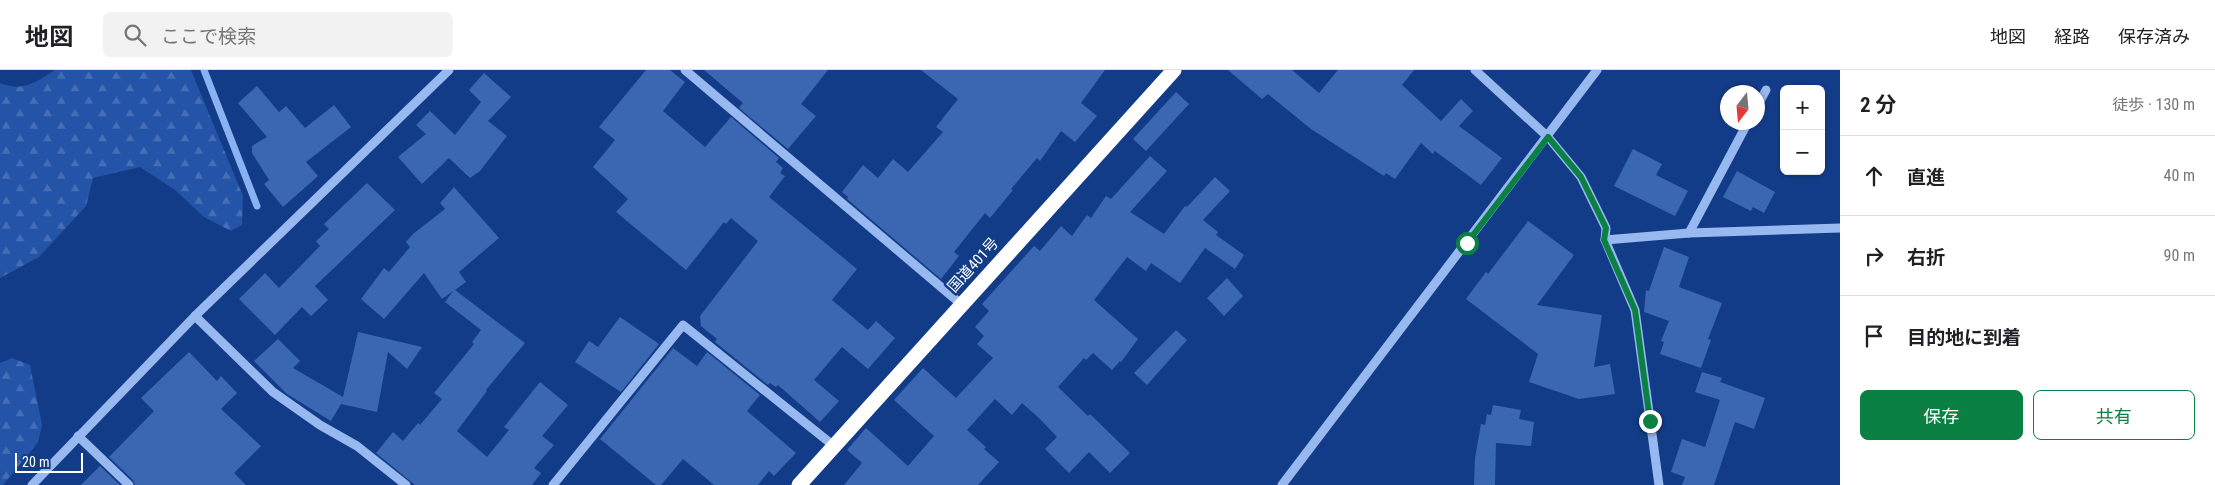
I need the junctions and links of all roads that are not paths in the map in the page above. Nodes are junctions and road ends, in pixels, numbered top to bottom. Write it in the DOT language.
graph roads {
  1 [pos="449,70"];
  2 [pos="685,70"];
  3 [pos="1174,70"];
  4 [pos="1475,70"];
  5 [pos="1597,70"];
  6 [pos="1744,130"];
  7 [pos="1548,137"];
  8 [pos="1840,228"];
  9 [pos="1689,232"];
  10 [pos="1604,240"];
  11 [pos="961,304"];
  12 [pos="195,316"];
  13 [pos="78,436"];
  14 [pos="834,446"];
  15 [pos="32,485"];
  16 [pos="129,485"];
  17 [pos="406,485"];
  18 [pos="553,485"];
  19 [pos="799,485"];
  20 [pos="1282,485"];
  21 [pos="1659,485"];
  1 -- 12 [label="street"];
  2 -- 11 [label="street"];
  3 -- 11 [label="highway, 国道401号"];
  4 -- 7 [label="street"];
  5 -- 7 [label="street"];
  6 -- 9 [label="street"];
  7 -- 10 [label="street"];
  7 -- 20 [label="street"];
  8 -- 9 [label="street"];
  9 -- 10 [label="street"];
  10 -- 21 [label="street"];
  11 -- 14 [label="highway, 国道401号"];
  12 -- 13 [label="street"];
  12 -- 17 [label="street"];
  13 -- 15 [label="street"];
  13 -- 16 [label="street"];
  14 -- 18 [label="street"];
  14 -- 19 [label="highway, 国道401号"];
}
